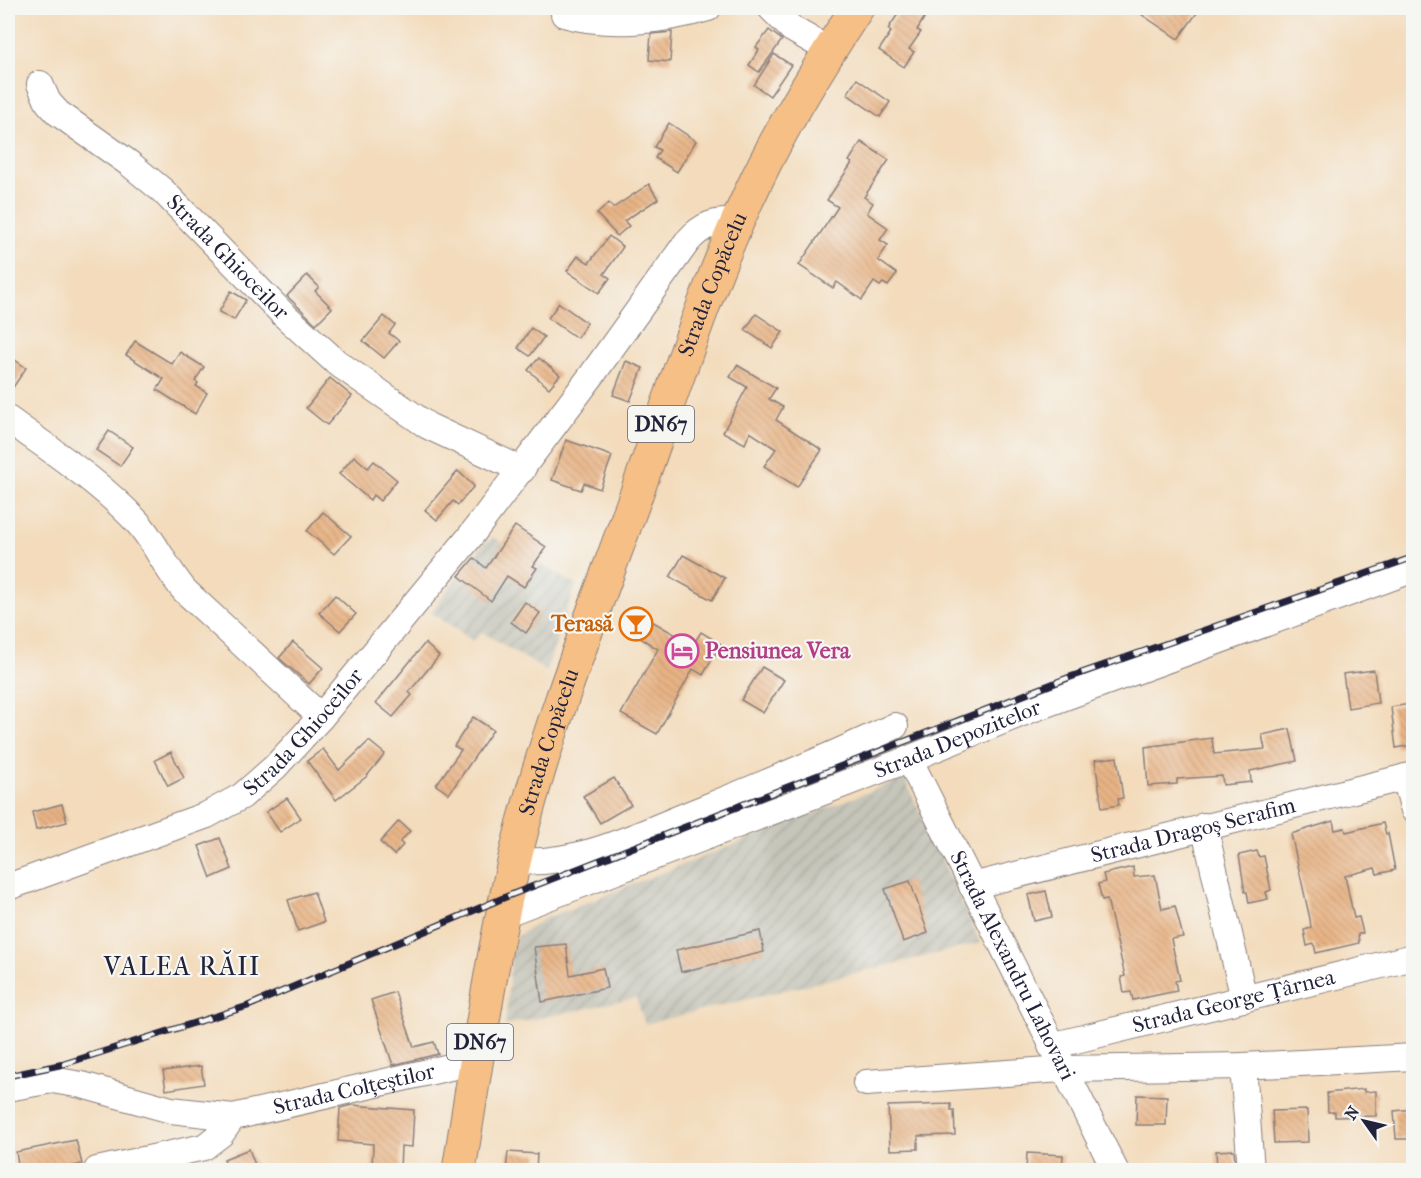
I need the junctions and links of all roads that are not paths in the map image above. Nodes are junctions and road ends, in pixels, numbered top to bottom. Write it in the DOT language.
graph roads {
  1 [pos="708,8"];
  2 [pos="857,8"];
  3 [pos="770,10"];
  4 [pos="564,15"];
  5 [pos="829,50"];
  6 [pos="40,84"];
  7 [pos="737,222"];
  8 [pos="8,418"];
  9 [pos="522,470"];
  10 [pos="1413,569"];
  11 [pos="321,717"];
  12 [pos="895,726"];
  13 [pos="909,759"];
  14 [pos="1409,776"];
  15 [pos="1413,810"];
  16 [pos="1204,826"];
  17 [pos="515,861"];
  18 [pos="972,886"];
  19 [pos="8,887"];
  20 [pos="504,914"];
  21 [pos="1413,957"];
  22 [pos="1244,999"];
  23 [pos="1051,1046"];
  24 [pos="1413,1057"];
  25 [pos="476,1061"];
  26 [pos="1243,1066"];
  27 [pos="1063,1069"];
  28 [pos="866,1083"];
  29 [pos="8,1089"];
  30 [pos="233,1117"];
  31 [pos="97,1170"];
  32 [pos="459,1170"];
  33 [pos="1115,1170"];
  34 [pos="1251,1170"];
  1 -- 4 [label="street"];
  2 -- 5 [label="main road, Strada Copăcelu / DN67"];
  3 -- 5 [label="street"];
  5 -- 7 [label="main road, Strada Copăcelu / DN67"];
  6 -- 9 [label="street, Strada Ghioceilor"];
  7 -- 9 [label="street, Strada Ghioceilor"];
  7 -- 17 [label="main road, Strada Copăcelu / DN67"];
  8 -- 11 [label="street"];
  9 -- 11 [label="street, Strada Ghioceilor"];
  10 -- 13 [label="street, Strada Depozitelor"];
  11 -- 19 [label="street, Strada Ghioceilor"];
  12 -- 17 [label="street"];
  13 -- 18 [label="street, Strada Alexandru Lahovari"];
  13 -- 20 [label="street, Strada Depozitelor"];
  14 -- 15 [label="street"];
  14 -- 16 [label="street, Strada Dragoș Serafim"];
  16 -- 18 [label="street, Strada Dragoș Serafim"];
  16 -- 22 [label="street"];
  17 -- 20 [label="main road, Strada Copăcelu / DN67"];
  18 -- 23 [label="street, Strada Alexandru Lahovari"];
  20 -- 25 [label="main road, Strada Copăcelu / DN67"];
  21 -- 22 [label="street, Strada George Țârnea"];
  22 -- 23 [label="street, Strada George Țârnea"];
  23 -- 27 [label="street, Strada Alexandru Lahovari"];
  24 -- 26 [label="street"];
  25 -- 30 [label="street, Strada Colțeștilor"];
  25 -- 32 [label="main road, Strada Copăcelu / DN67"];
  26 -- 27 [label="street"];
  26 -- 34 [label="street"];
  27 -- 28 [label="street"];
  27 -- 33 [label="street, Strada Alexandru Lahovari"];
  29 -- 30 [label="street, Strada Colțeștilor"];
  30 -- 31 [label="street"];
}
